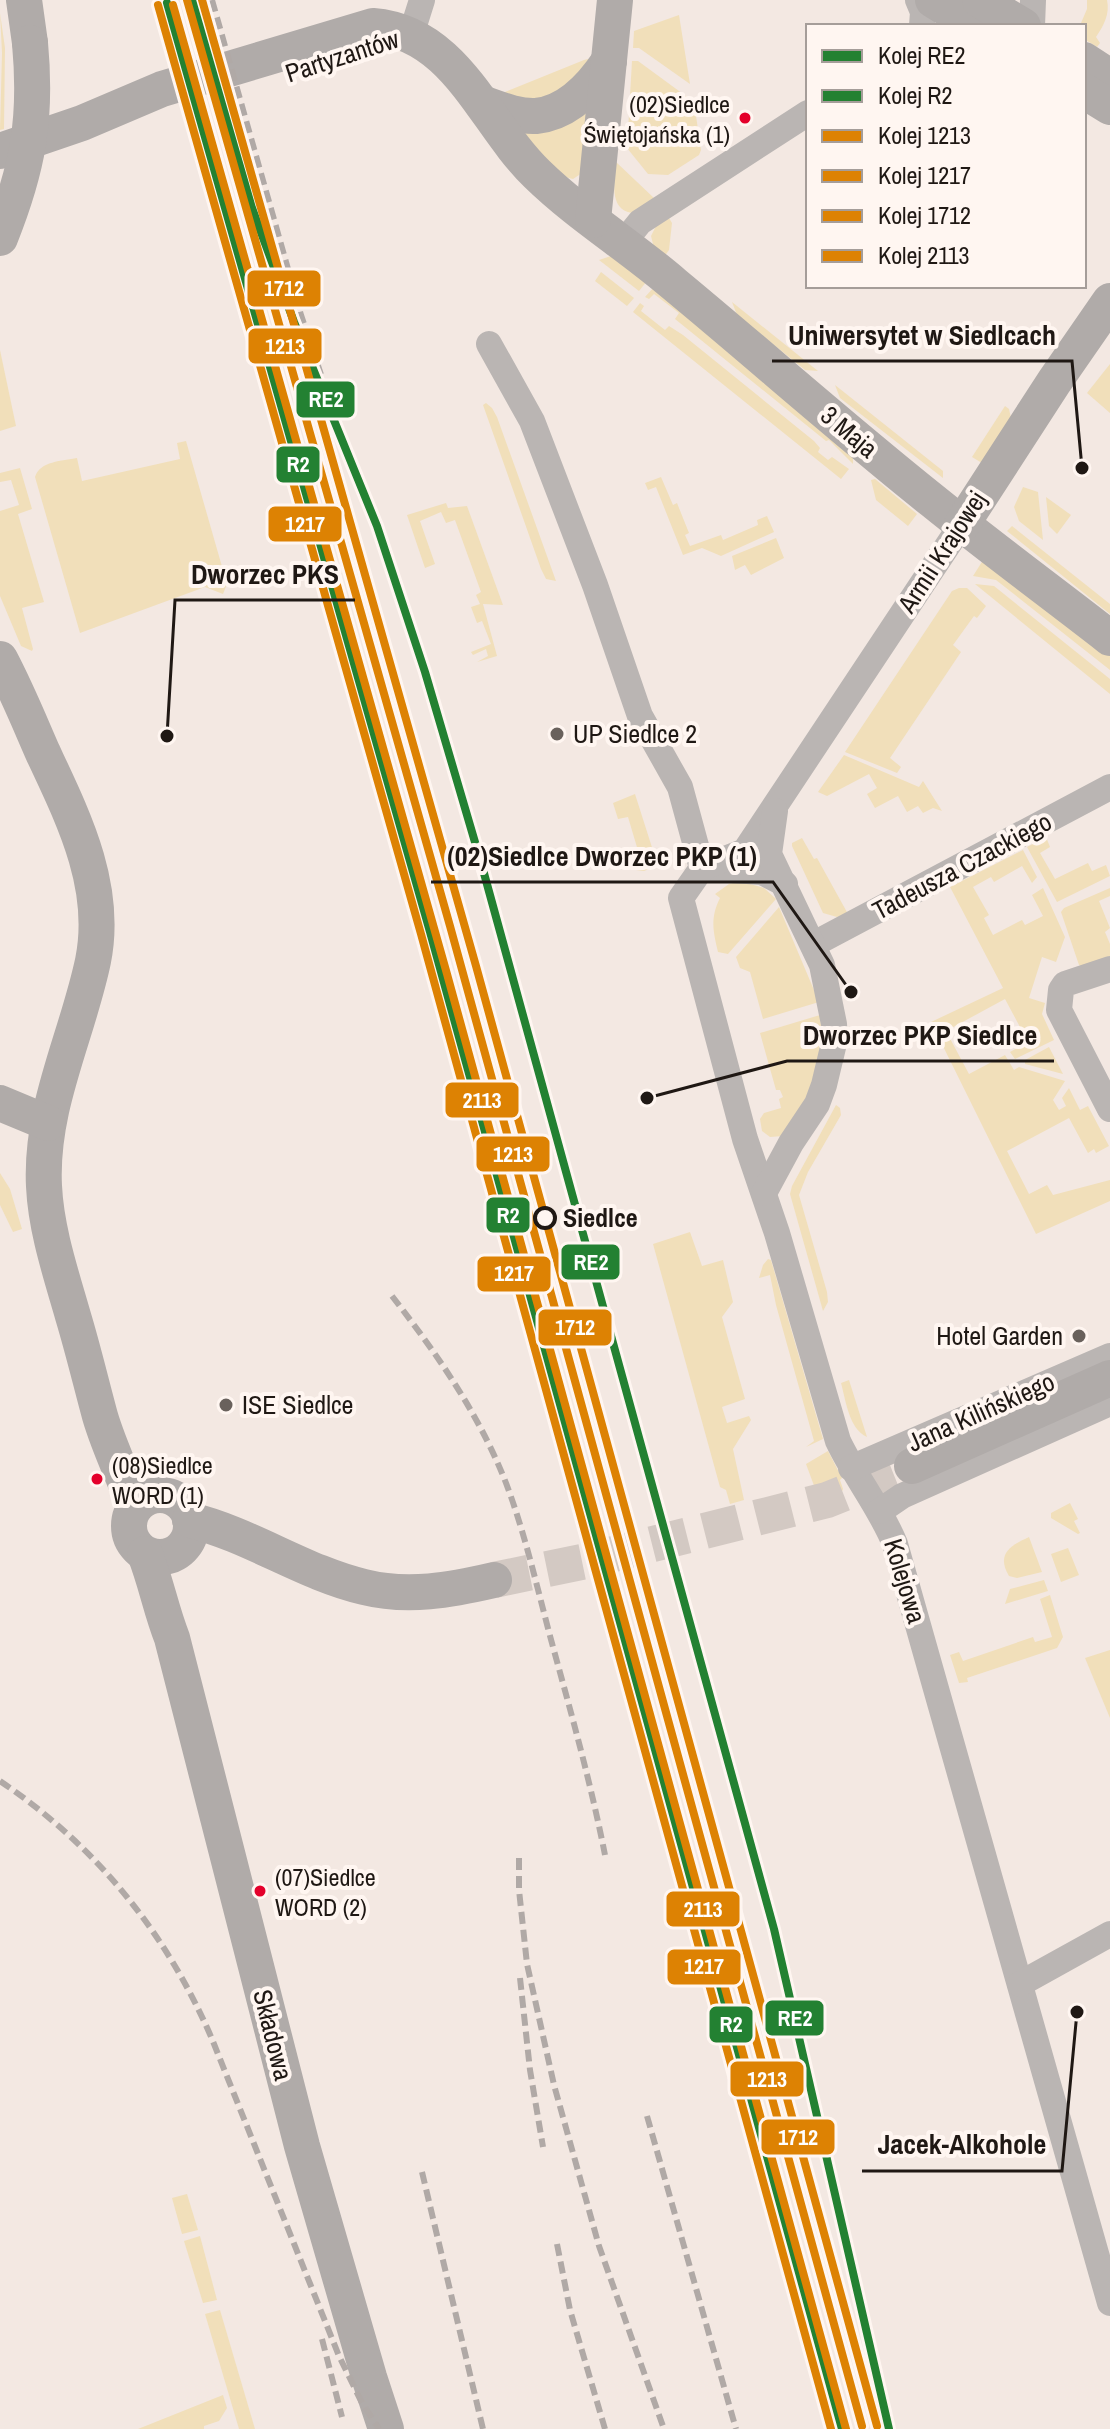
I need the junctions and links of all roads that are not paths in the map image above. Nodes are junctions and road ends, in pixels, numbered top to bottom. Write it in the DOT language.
graph roads {
  1 [pos="24,0"];
  2 [pos="422,0"];
  3 [pos="615,0"];
  4 [pos="918,0"];
  5 [pos="1033,0"];
  6 [pos="967,10"];
  7 [pos="922,24"];
  8 [pos="1016,24"];
  9 [pos="1032,24"];
  10 [pos="411,35"];
  11 [pos="609,61"];
  12 [pos="1086,61"];
  13 [pos="1110,77"];
  14 [pos="1086,92"];
  15 [pos="482,103"];
  16 [pos="1110,107"];
  17 [pos="806,114"];
  18 [pos="0,151"];
  19 [pos="593,220"];
  20 [pos="0,239"];
  21 [pos="623,243"];
  22 [pos="1110,301"];
  23 [pos="489,344"];
  24 [pos="962,524"];
  25 [pos="1110,638"];
  26 [pos="0,659"];
  27 [pos="1110,787"];
  28 [pos="776,803"];
  29 [pos="702,868"];
  30 [pos="785,884"];
  31 [pos="814,944"];
  32 [pos="1110,969"];
  33 [pos="0,1103"];
  34 [pos="1110,1109"];
  35 [pos="48,1123"];
  36 [pos="745,1139"];
  37 [pos="791,1143"];
  38 [pos="764,1193"];
  39 [pos="1110,1356"];
  40 [pos="1110,1378"];
  41 [pos="1110,1403"];
  42 [pos="912,1466"];
  43 [pos="851,1468"];
  44 [pos="145,1501"];
  45 [pos="880,1511"];
  46 [pos="174,1543"];
  47 [pos="494,1580"];
  48 [pos="1110,1934"];
  49 [pos="1020,1984"];
  50 [pos="1110,2303"];
  51 [pos="386,2429"];
  1 -- 20 [label="main road, bridge"];
  2 -- 10 [label="street"];
  3 -- 11 [label="main road"];
  4 -- 7 [label="street"];
  5 -- 9 [label="street"];
  6 -- 8 [label="main road"];
  10 -- 15 [label="main road, 3 Maja"];
  10 -- 18 [label="main road, Partyzantów"];
  11 -- 15 [label="main road"];
  11 -- 19 [label="main road"];
  12 -- 13 [label="main road"];
  14 -- 16 [label="main road"];
  15 -- 19 [label="main road, 3 Maja"];
  17 -- 21 [label="street"];
  19 -- 21 [label="main road, 3 Maja"];
  21 -- 24 [label="main road, 3 Maja"];
  22 -- 24 [label="main road, Armii Krajowej"];
  23 -- 29 [label="street"];
  24 -- 25 [label="main road, 3 Maja"];
  24 -- 28 [label="street, Armii Krajowej"];
  26 -- 35 [label="main road"];
  27 -- 31 [label="street, Tadeusza Czackiego"];
  28 -- 29 [label="street, Armii Krajowej"];
  28 -- 30 [label="street"];
  29 -- 30 [label="street"];
  29 -- 36 [label="street, Kolejowa"];
  30 -- 31 [label="street"];
  31 -- 37 [label="street"];
  32 -- 34 [label="street"];
  33 -- 35 [label="main road"];
  35 -- 44 [label="main road"];
  36 -- 37 [label="street"];
  36 -- 38 [label="street, Kolejowa"];
  37 -- 38 [label="street"];
  38 -- 43 [label="street, Kolejowa"];
  39 -- 43 [label="street, Jana Kilińskiego"];
  40 -- 42 [label="main road, Jana Kilińskiego"];
  41 -- 45 [label="street, Jana Kilińskiego"];
  43 -- 45 [label="street, Kolejowa"];
  44 -- 46 [label="main road"];
  44 -- 46 [label="main road"];
  45 -- 49 [label="street, Kolejowa"];
  46 -- 47 [label="main road"];
  46 -- 51 [label="main road, Składowa"];
  48 -- 49 [label="street"];
  49 -- 50 [label="street, Kolejowa"];
}
